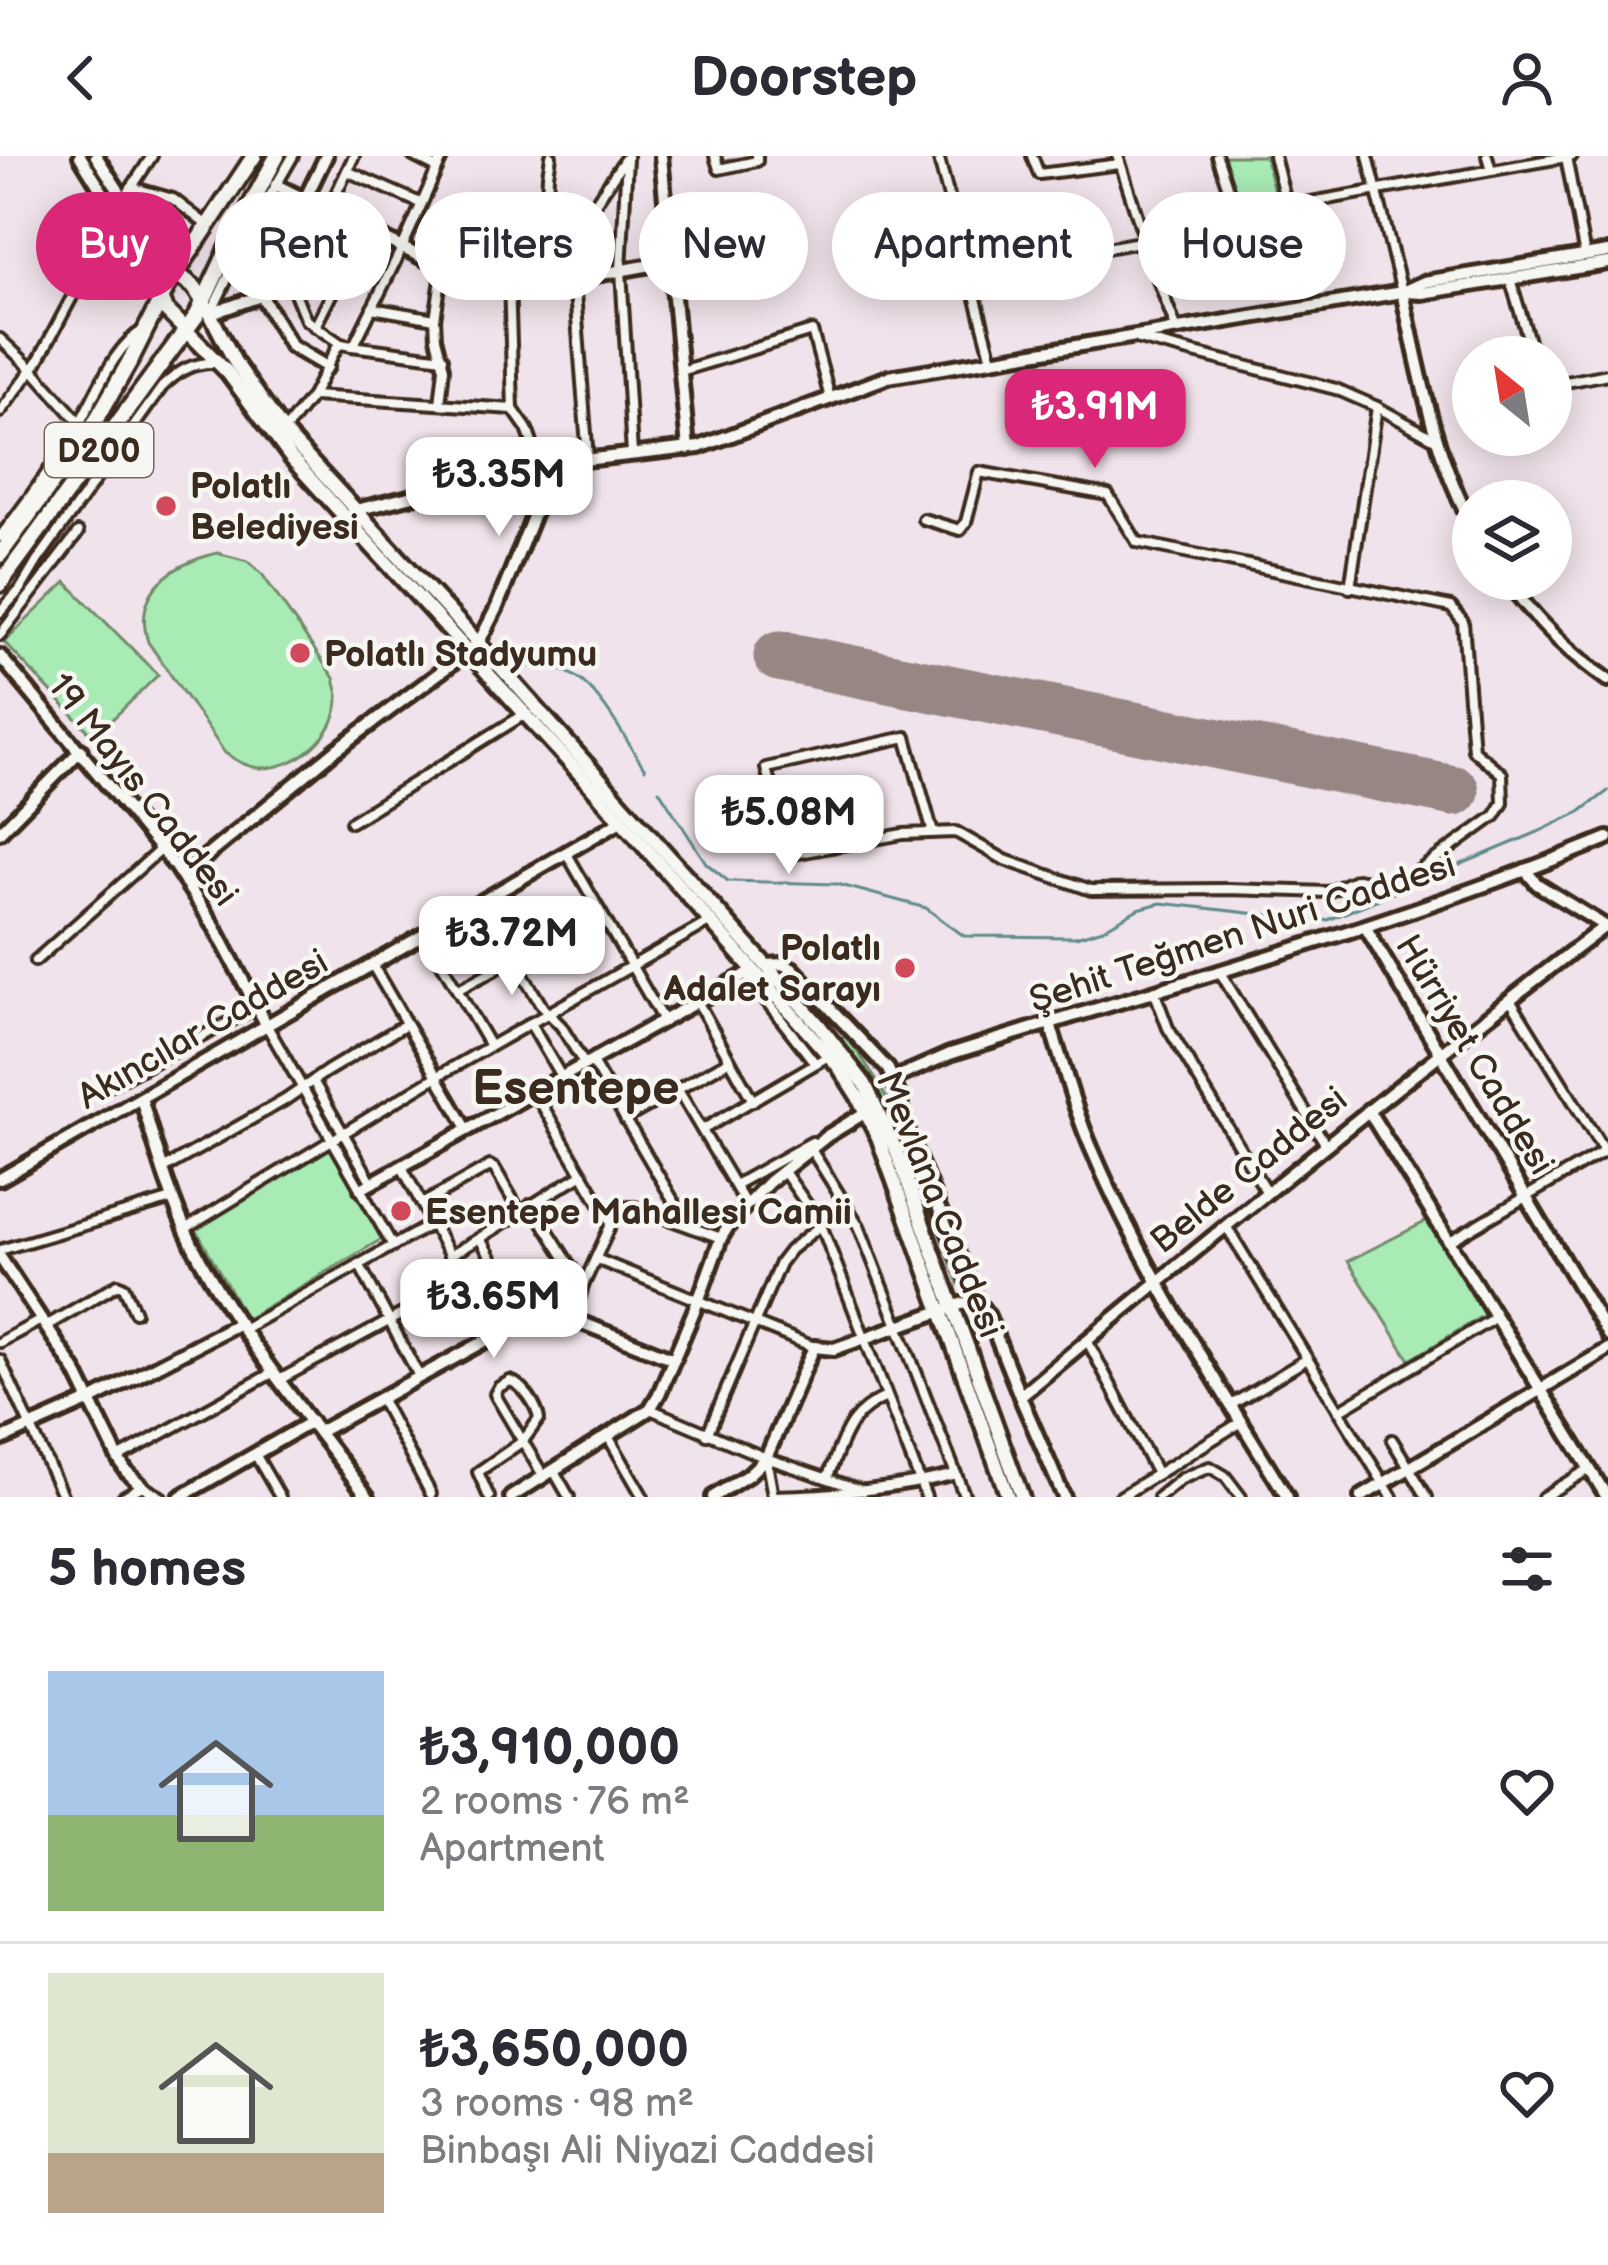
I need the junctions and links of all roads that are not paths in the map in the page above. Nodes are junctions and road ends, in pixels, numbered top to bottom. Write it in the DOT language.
graph roads {
  1 [pos="80,156"];
  2 [pos="96,156"];
  3 [pos="152,156"];
  4 [pos="254,156"];
  5 [pos="277,156"];
  6 [pos="293,156"];
  7 [pos="326,156"];
  8 [pos="354,156"];
  9 [pos="414,156"];
  10 [pos="442,156"];
  11 [pos="551,156"];
  12 [pos="627,156"];
  13 [pos="661,156"];
  14 [pos="716,156"];
  15 [pos="757,156"];
  16 [pos="938,156"];
  17 [pos="1032,156"];
  18 [pos="1217,156"];
  19 [pos="1274,156"];
  20 [pos="1367,156"];
  21 [pos="1487,156"];
  22 [pos="1569,156"];
  23 [pos="1119,160"];
  24 [pos="437,168"];
  25 [pos="1491,170"];
  26 [pos="347,171"];
  27 [pos="276,185"];
  28 [pos="131,188"];
  29 [pos="1376,190"];
  30 [pos="102,192"];
  31 [pos="119,192"];
  32 [pos="129,192"];
  33 [pos="261,192"];
  34 [pos="271,192"];
  35 [pos="289,192"];
  36 [pos="308,192"];
  37 [pos="336,192"];
  38 [pos="425,192"];
  39 [pos="547,192"];
  40 [pos="603,192"];
  41 [pos="665,192"];
  42 [pos="948,192"];
  43 [pos="1229,192"];
  44 [pos="1283,192"];
  45 [pos="1346,195"];
  46 [pos="415,201"];
  47 [pos="415,216"];
  48 [pos="1138,219"];
  49 [pos="208,226"];
  50 [pos="391,242"];
  51 [pos="402,248"];
  52 [pos="191,252"];
  53 [pos="1608,252"];
  54 [pos="415,254"];
  55 [pos="1585,256"];
  56 [pos="1608,263"];
  57 [pos="639,267"];
  58 [pos="621,270"];
  59 [pos="615,271"];
  60 [pos="1510,279"];
  61 [pos="191,287"];
  62 [pos="215,288"];
  63 [pos="1402,292"];
  64 [pos="70,300"];
  65 [pos="161,300"];
  66 [pos="167,300"];
  67 [pos="243,300"];
  68 [pos="265,300"];
  69 [pos="297,300"];
  70 [pos="328,300"];
  71 [pos="438,300"];
  72 [pos="510,300"];
  73 [pos="576,300"];
  74 [pos="676,300"];
  75 [pos="976,300"];
  76 [pos="1166,300"];
  77 [pos="372,308"];
  78 [pos="204,310"];
  79 [pos="435,319"];
  80 [pos="314,327"];
  81 [pos="0,329"];
  82 [pos="146,329"];
  83 [pos="186,330"];
  84 [pos="1177,330"];
  85 [pos="1528,336"];
  86 [pos="1132,337"];
  87 [pos="0,339"];
  88 [pos="347,345"];
  89 [pos="13,351"];
  90 [pos="442,358"];
  91 [pos="992,359"];
  92 [pos="219,364"];
  93 [pos="327,367"];
  94 [pos="33,370"];
  95 [pos="681,371"];
  96 [pos="1608,374"];
  97 [pos="1572,381"];
  98 [pos="312,396"];
  99 [pos="830,398"];
  100 [pos="440,404"];
  101 [pos="1377,407"];
  102 [pos="514,409"];
  103 [pos="0,412"];
  104 [pos="80,423"];
  105 [pos="284,432"];
  106 [pos="1435,439"];
  107 [pos="688,449"];
  108 [pos="632,456"];
  109 [pos="588,459"];
  110 [pos="563,462"];
  111 [pos="540,465"];
  112 [pos="1452,483"];
  113 [pos="74,498"];
  114 [pos="1112,501"];
  115 [pos="356,510"];
  116 [pos="923,519"];
  117 [pos="79,533"];
  118 [pos="0,537"];
  119 [pos="1137,542"];
  120 [pos="0,555"];
  121 [pos="0,584"];
  122 [pos="1350,587"];
  123 [pos="1522,600"];
  124 [pos="0,612"];
  125 [pos="0,635"];
  126 [pos="474,648"];
  127 [pos="0,656"];
  128 [pos="1608,680"];
  129 [pos="525,714"];
  130 [pos="81,750"];
  131 [pos="621,821"];
  132 [pos="351,822"];
  133 [pos="0,832"];
  134 [pos="933,832"];
  135 [pos="1608,838"];
  136 [pos="161,849"];
  137 [pos="567,854"];
  138 [pos="1525,870"];
  139 [pos="182,876"];
  140 [pos="482,904"];
  141 [pos="601,914"];
  142 [pos="709,922"];
  143 [pos="1606,927"];
  144 [pos="1366,928"];
  145 [pos="425,935"];
  146 [pos="35,961"];
  147 [pos="514,961"];
  148 [pos="631,965"];
  149 [pos="373,966"];
  150 [pos="756,970"];
  151 [pos="1221,974"];
  152 [pos="458,990"];
  153 [pos="1155,993"];
  154 [pos="1510,999"];
  155 [pos="698,1003"];
  156 [pos="257,1007"];
  157 [pos="548,1012"];
  158 [pos="664,1022"];
  159 [pos="530,1023"];
  160 [pos="406,1024"];
  161 [pos="1050,1024"];
  162 [pos="267,1027"];
  163 [pos="490,1046"];
  164 [pos="1441,1052"];
  165 [pos="830,1055"];
  166 [pos="730,1060"];
  167 [pos="588,1064"];
  168 [pos="815,1064"];
  169 [pos="436,1077"];
  170 [pos="562,1078"];
  171 [pos="893,1079"];
  172 [pos="313,1081"];
  173 [pos="302,1089"];
  174 [pos="102,1090"];
  175 [pos="678,1090"];
  176 [pos="536,1093"];
  177 [pos="141,1097"];
  178 [pos="753,1101"];
  179 [pos="1368,1110"];
  180 [pos="866,1112"];
  181 [pos="625,1119"];
  182 [pos="468,1130"];
  183 [pos="702,1130"];
  184 [pos="342,1133"];
  185 [pos="827,1136"];
  186 [pos="332,1139"];
  187 [pos="1326,1145"];
  188 [pos="812,1150"];
  189 [pos="1606,1150"];
  190 [pos="402,1167"];
  191 [pos="163,1169"];
  192 [pos="784,1170"];
  193 [pos="583,1174"];
  194 [pos="0,1179"];
  195 [pos="367,1186"];
  196 [pos="735,1186"];
  197 [pos="1268,1192"];
  198 [pos="1525,1197"];
  199 [pos="172,1199"];
  200 [pos="745,1203"];
  201 [pos="422,1204"];
  202 [pos="531,1204"];
  203 [pos="521,1214"];
  204 [pos="610,1221"];
  205 [pos="432,1224"];
  206 [pos="821,1225"];
  207 [pos="687,1226"];
  208 [pos="1226,1226"];
  209 [pos="185,1228"];
  210 [pos="721,1238"];
  211 [pos="480,1239"];
  212 [pos="1450,1240"];
  213 [pos="393,1246"];
  214 [pos="0,1254"];
  215 [pos="449,1256"];
  216 [pos="596,1258"];
  217 [pos="359,1264"];
  218 [pos="495,1264"];
  219 [pos="463,1281"];
  220 [pos="1156,1282"];
  221 [pos="583,1286"];
  222 [pos="699,1299"];
  223 [pos="977,1301"];
  224 [pos="946,1310"];
  225 [pos="540,1311"];
  226 [pos="135,1312"];
  227 [pos="526,1316"];
  228 [pos="1496,1317"];
  229 [pos="573,1320"];
  230 [pos="389,1321"];
  231 [pos="755,1322"];
  232 [pos="44,1323"];
  233 [pos="241,1326"];
  234 [pos="898,1328"];
  235 [pos="1608,1335"];
  236 [pos="864,1339"];
  237 [pos="1087,1340"];
  238 [pos="0,1342"];
  239 [pos="814,1347"];
  240 [pos="1608,1349"];
  241 [pos="1307,1358"];
  242 [pos="674,1359"];
  243 [pos="0,1360"];
  244 [pos="276,1376"];
  245 [pos="419,1376"];
  246 [pos="1541,1389"];
  247 [pos="1020,1396"];
  248 [pos="886,1397"];
  249 [pos="380,1398"];
  250 [pos="92,1400"];
  251 [pos="1231,1405"];
  252 [pos="650,1409"];
  253 [pos="1339,1411"];
  254 [pos="1241,1421"];
  255 [pos="30,1427"];
  256 [pos="315,1427"];
  257 [pos="707,1435"];
  258 [pos="608,1438"];
  259 [pos="0,1440"];
  260 [pos="1392,1440"];
  261 [pos="523,1441"];
  262 [pos="255,1454"];
  263 [pos="118,1458"];
  264 [pos="766,1458"];
  265 [pos="1409,1468"];
  266 [pos="1589,1469"];
  267 [pos="549,1474"];
  268 [pos="956,1474"];
  269 [pos="1157,1474"];
  270 [pos="827,1478"];
  271 [pos="921,1483"];
  272 [pos="203,1484"];
  273 [pos="1384,1484"];
  274 [pos="142,1486"];
  275 [pos="864,1491"];
  276 [pos="431,1494"];
  277 [pos="773,1496"];
  278 [pos="63,1497"];
  279 [pos="123,1497"];
  280 [pos="160,1497"];
  281 [pos="180,1497"];
  282 [pos="210,1497"];
  283 [pos="280,1497"];
  284 [pos="368,1497"];
  285 [pos="489,1497"];
  286 [pos="511,1497"];
  287 [pos="569,1497"];
  288 [pos="643,1497"];
  289 [pos="713,1497"];
  290 [pos="926,1497"];
  291 [pos="965,1497"];
  292 [pos="1008,1497"];
  293 [pos="1022,1497"];
  294 [pos="1064,1497"];
  295 [pos="1120,1497"];
  296 [pos="1159,1497"];
  297 [pos="1240,1497"];
  298 [pos="1287,1497"];
  299 [pos="1361,1497"];
  300 [pos="1392,1497"];
  301 [pos="1427,1497"];
  302 [pos="1543,1497"];
  303 [pos="1606,1497"];
  1 -- 30 [label="street"];
  2 -- 31 [label="street"];
  3 -- 28 [label="street"];
  4 -- 49 [label="highway, D200"];
  5 -- 33 [label="highway, D200"];
  6 -- 27 [label="street"];
  7 -- 36 [label="street"];
  8 -- 26 [label="street"];
  9 -- 24 [label="street"];
  10 -- 24 [label="street"];
  11 -- 39 [label="street"];
  12 -- 40 [label="street"];
  12 -- 58 [label="street"];
  13 -- 41 [label="street"];
  14 -- 15 [label="street"];
  16 -- 42 [label="street"];
  17 -- 23 [label="street"];
  18 -- 43 [label="street"];
  19 -- 44 [label="street"];
  20 -- 29 [label="street"];
  21 -- 25 [label="street"];
  22 -- 25 [label="street"];
  22 -- 55 [label="street"];
  23 -- 48 [label="street"];
  24 -- 38 [label="street"];
  25 -- 29 [label="street"];
  26 -- 37 [label="street"];
  26 -- 46 [label="street"];
  27 -- 34 [label="street"];
  27 -- 35 [label="street"];
  28 -- 32 [label="street"];
  28 -- 49 [label="street"];
  29 -- 45 [label="street"];
  29 -- 63 [label="street"];
  47 -- 51 [label="street"];
  49 -- 52 [label="highway, D200"];
  50 -- 51 [label="street"];
  51 -- 54 [label="street"];
  51 -- 77 [label="street"];
  53 -- 55 [label="street"];
  55 -- 63 [label="street"];
  56 -- 60 [label="street"];
  57 -- 58 [label="street"];
  58 -- 59 [label="street"];
  58 -- 108 [label="street"];
  60 -- 63 [label="street"];
  60 -- 85 [label="street"];
  61 -- 78 [label="highway"];
  62 -- 78 [label="highway, D200"];
  63 -- 84 [label="street"];
  63 -- 106 [label="street"];
  64 -- 94 [label="street"];
  65 -- 82 [label="highway, D200"];
  66 -- 83 [label="highway"];
  67 -- 78 [label="street"];
  68 -- 93 [label="street"];
  69 -- 80 [label="street"];
  70 -- 80 [label="street"];
  71 -- 79 [label="street"];
  72 -- 102 [label="street"];
  73 -- 109 [label="street"];
  74 -- 95 [label="street"];
  75 -- 91 [label="street"];
  76 -- 84 [label="street"];
  77 -- 79 [label="street"];
  77 -- 88 [label="street"];
  78 -- 83 [label="highway, D200"];
  78 -- 105 [label="main road, Mevlana Caddesi"];
  79 -- 90 [label="street"];
  80 -- 88 [label="street"];
  81 -- 89 [label="street"];
  82 -- 104 [label="street"];
  82 -- 120 [label="highway, D200"];
  83 -- 92 [label="main road, Mevlana Caddesi"];
  83 -- 113 [label="highway, D200"];
  84 -- 86 [label="street"];
  86 -- 91 [label="street"];
  86 -- 101 [label="street"];
  87 -- 89 [label="street"];
  88 -- 90 [label="street"];
  88 -- 93 [label="street"];
  89 -- 94 [label="street"];
  90 -- 100 [label="street"];
  91 -- 99 [label="street"];
  92 -- 113 [label="street"];
  92 -- 126 [label="main road, Mevlana Caddesi"];
  93 -- 98 [label="street"];
  94 -- 103 [label="street"];
  94 -- 104 [label="street"];
  95 -- 99 [label="street"];
  95 -- 107 [label="street"];
  96 -- 97 [label="street"];
  98 -- 100 [label="street"];
  98 -- 105 [label="street"];
  99 -- 107 [label="street"];
  100 -- 102 [label="street"];
  101 -- 106 [label="street"];
  101 -- 122 [label="street"];
  102 -- 111 [label="street"];
  104 -- 118 [label="street"];
  105 -- 115 [label="main road, Mevlana Caddesi"];
  106 -- 112 [label="street"];
  107 -- 108 [label="street"];
  108 -- 109 [label="street"];
  109 -- 110 [label="street"];
  110 -- 111 [label="street"];
  110 -- 126 [label="street"];
  111 -- 115 [label="street"];
  113 -- 121 [label="highway, D200"];
  113 -- 124 [label="street"];
  114 -- 119 [label="street"];
  115 -- 126 [label="main road, Mevlana Caddesi"];
  116 -- 119 [label="street"];
  117 -- 125 [label="street"];
  119 -- 122 [label="street"];
  122 -- 134 [label="street"];
  123 -- 128 [label="street"];
  126 -- 129 [label="main road, Mevlana Caddesi"];
  126 -- 139 [label="street"];
  126 -- 150 [label="main road, Mevlana Caddesi"];
  127 -- 130 [label="street, 19 Mayıs Caddesi"];
  129 -- 131 [label="main road, Mevlana Caddesi"];
  129 -- 132 [label="street"];
  130 -- 133 [label="street"];
  130 -- 136 [label="street, 19 Mayıs Caddesi"];
  131 -- 137 [label="street, Akıncılar Caddesi"];
  131 -- 142 [label="main road, Mevlana Caddesi"];
  134 -- 134 [label="street"];
  135 -- 138 [label="street, Şehit Teğmen Nuri Caddesi"];
  136 -- 139 [label="street, 19 Mayıs Caddesi"];
  136 -- 146 [label="street"];
  137 -- 140 [label="street, Akıncılar Caddesi"];
  137 -- 141 [label="street"];
  138 -- 143 [label="street"];
  138 -- 144 [label="street, Şehit Teğmen Nuri Caddesi"];
  139 -- 156 [label="street, 19 Mayıs Caddesi"];
  140 -- 145 [label="street, Akıncılar Caddesi"];
  140 -- 147 [label="street"];
  141 -- 147 [label="street"];
  141 -- 148 [label="street"];
  142 -- 148 [label="street"];
  142 -- 150 [label="main road, Mevlana Caddesi"];
  143 -- 154 [label="street, Belde Caddesi"];
  144 -- 151 [label="street, Şehit Teğmen Nuri Caddesi"];
  144 -- 164 [label="street, Hürriyet Caddesi"];
  145 -- 149 [label="street, Akıncılar Caddesi"];
  145 -- 152 [label="street"];
  147 -- 152 [label="street"];
  147 -- 157 [label="street"];
  148 -- 157 [label="street"];
  148 -- 158 [label="street"];
  149 -- 160 [label="street"];
  149 -- 162 [label="street, Akıncılar Caddesi"];
  150 -- 155 [label="street"];
  150 -- 165 [label="main road, Mevlana Caddesi"];
  150 -- 168 [label="street"];
  150 -- 171 [label="street"];
  150 -- 224 [label="main road, Mevlana Caddesi"];
  151 -- 153 [label="street, Şehit Teğmen Nuri Caddesi"];
  151 -- 187 [label="street"];
  152 -- 163 [label="street"];
  153 -- 161 [label="street, Şehit Teğmen Nuri Caddesi"];
  153 -- 197 [label="street"];
  154 -- 164 [label="street, Belde Caddesi"];
  154 -- 189 [label="street"];
  155 -- 158 [label="street"];
  155 -- 166 [label="street"];
  156 -- 162 [label="street, 19 Mayıs Caddesi"];
  156 -- 174 [label="street"];
  157 -- 159 [label="street"];
  157 -- 167 [label="street"];
  158 -- 167 [label="street"];
  159 -- 163 [label="street"];
  159 -- 170 [label="street"];
  160 -- 169 [label="street"];
  160 -- 172 [label="street"];
  161 -- 171 [label="street, Şehit Teğmen Nuri Caddesi"];
  161 -- 220 [label="street"];
  162 -- 173 [label="street"];
  162 -- 177 [label="street, Akıncılar Caddesi"];
  163 -- 169 [label="street"];
  164 -- 179 [label="street, Belde Caddesi"];
  164 -- 198 [label="street, Hürriyet Caddesi"];
  165 -- 168 [label="street"];
  165 -- 180 [label="main road, Mevlana Caddesi"];
  166 -- 175 [label="street"];
  166 -- 178 [label="street"];
  167 -- 170 [label="street"];
  167 -- 181 [label="street"];
  168 -- 178 [label="street"];
  169 -- 182 [label="street"];
  169 -- 184 [label="street"];
  170 -- 176 [label="street"];
  171 -- 223 [label="street"];
  172 -- 173 [label="street"];
  172 -- 184 [label="street"];
  173 -- 186 [label="street"];
  173 -- 191 [label="street"];
  175 -- 181 [label="street"];
  175 -- 183 [label="street"];
  176 -- 182 [label="street"];
  176 -- 193 [label="street"];
  177 -- 191 [label="street"];
  177 -- 194 [label="street, Akıncılar Caddesi"];
  178 -- 183 [label="street"];
  179 -- 187 [label="street, Belde Caddesi"];
  179 -- 212 [label="street"];
  180 -- 185 [label="street"];
  180 -- 224 [label="main road, Mevlana Caddesi"];
  181 -- 207 [label="street"];
  182 -- 190 [label="street"];
  183 -- 196 [label="street"];
  184 -- 186 [label="street"];
  184 -- 195 [label="street"];
  185 -- 188 [label="street"];
  185 -- 196 [label="street"];
  186 -- 195 [label="street"];
  186 -- 209 [label="street"];
  187 -- 197 [label="street, Belde Caddesi"];
  188 -- 192 [label="street"];
  188 -- 234 [label="street"];
  189 -- 198 [label="street"];
  190 -- 195 [label="street"];
  190 -- 201 [label="street"];
  191 -- 199 [label="street"];
  192 -- 200 [label="street"];
  192 -- 206 [label="street"];
  193 -- 202 [label="street"];
  193 -- 204 [label="street"];
  195 -- 213 [label="street"];
  196 -- 200 [label="street"];
  197 -- 208 [label="street, Belde Caddesi"];
  198 -- 212 [label="street"];
  198 -- 235 [label="street, Hürriyet Caddesi"];
  199 -- 209 [label="street"];
  199 -- 214 [label="street"];
  200 -- 210 [label="street"];
  201 -- 203 [label="street"];
  201 -- 205 [label="street"];
  202 -- 203 [label="street"];
  202 -- 221 [label="street"];
  203 -- 211 [label="street"];
  204 -- 207 [label="street"];
  204 -- 216 [label="street"];
  205 -- 213 [label="street"];
  205 -- 215 [label="street"];
  206 -- 231 [label="street"];
  206 -- 236 [label="street"];
  207 -- 210 [label="street"];
  208 -- 220 [label="street, Belde Caddesi"];
  208 -- 241 [label="street"];
  209 -- 233 [label="street"];
  210 -- 222 [label="street"];
  211 -- 215 [label="street"];
  211 -- 218 [label="street"];
  212 -- 228 [label="street"];
  213 -- 217 [label="street"];
  214 -- 232 [label="street"];
  215 -- 219 [label="street"];
  216 -- 221 [label="street"];
  216 -- 222 [label="street"];
  217 -- 230 [label="street"];
  217 -- 233 [label="street"];
  218 -- 219 [label="street"];
  218 -- 227 [label="street"];
  219 -- 230 [label="street"];
  220 -- 237 [label="street, Belde Caddesi"];
  220 -- 251 [label="street"];
  221 -- 225 [label="street"];
  221 -- 229 [label="street"];
  222 -- 231 [label="street"];
  222 -- 242 [label="street"];
  223 -- 224 [label="street"];
  223 -- 247 [label="street"];
  224 -- 234 [label="street"];
  224 -- 292 [label="main road, Mevlana Caddesi"];
  224 -- 293 [label="main road, Mevlana Caddesi"];
  225 -- 227 [label="street"];
  225 -- 229 [label="street"];
  226 -- 232 [label="street"];
  227 -- 245 [label="street"];
  228 -- 246 [label="street"];
  228 -- 253 [label="street"];
  229 -- 242 [label="street"];
  230 -- 244 [label="street"];
  230 -- 245 [label="street"];
  231 -- 239 [label="street"];
  231 -- 257 [label="street"];
  232 -- 238 [label="street"];
  232 -- 250 [label="street"];
  233 -- 244 [label="street"];
  233 -- 250 [label="street"];
  234 -- 236 [label="street"];
  234 -- 268 [label="street"];
  236 -- 239 [label="street"];
  236 -- 248 [label="street"];
  237 -- 247 [label="street, Belde Caddesi"];
  237 -- 269 [label="street"];
  239 -- 264 [label="street"];
  240 -- 246 [label="street"];
  241 -- 251 [label="street"];
  241 -- 253 [label="street"];
  242 -- 252 [label="street"];
  243 -- 255 [label="street"];
  244 -- 256 [label="street"];
  244 -- 263 [label="street"];
  245 -- 249 [label="street"];
  246 -- 265 [label="street"];
  246 -- 266 [label="street"];
  247 -- 294 [label="street"];
  248 -- 270 [label="street"];
  248 -- 271 [label="street"];
  249 -- 256 [label="street"];
  249 -- 276 [label="street"];
  250 -- 255 [label="street"];
  250 -- 263 [label="street"];
  251 -- 254 [label="street"];
  252 -- 257 [label="street"];
  252 -- 258 [label="street"];
  253 -- 273 [label="street"];
  254 -- 269 [label="street"];
  254 -- 298 [label="street"];
  255 -- 259 [label="street"];
  255 -- 278 [label="street"];
  256 -- 262 [label="street"];
  256 -- 284 [label="street"];
  257 -- 264 [label="street"];
  258 -- 267 [label="street"];
  258 -- 288 [label="street"];
  260 -- 265 [label="street"];
  261 -- 261 [label="street"];
  261 -- 267 [label="street"];
  261 -- 285 [label="street"];
  262 -- 272 [label="street"];
  262 -- 283 [label="street"];
  263 -- 274 [label="street"];
  264 -- 270 [label="street"];
  264 -- 277 [label="street"];
  264 -- 289 [label="street"];
  265 -- 273 [label="street"];
  265 -- 301 [label="street"];
  266 -- 302 [label="street"];
  266 -- 303 [label="street"];
  267 -- 286 [label="street"];
  267 -- 287 [label="street"];
  268 -- 271 [label="street"];
  268 -- 291 [label="street"];
  269 -- 295 [label="street"];
  270 -- 275 [label="street"];
  271 -- 275 [label="street"];
  271 -- 290 [label="street"];
  272 -- 281 [label="street"];
  272 -- 282 [label="street"];
  273 -- 299 [label="street"];
  273 -- 300 [label="street"];
  274 -- 279 [label="street"];
  274 -- 280 [label="street"];
  275 -- 277 [label="street"];
  296 -- 297 [label="street"];
}
